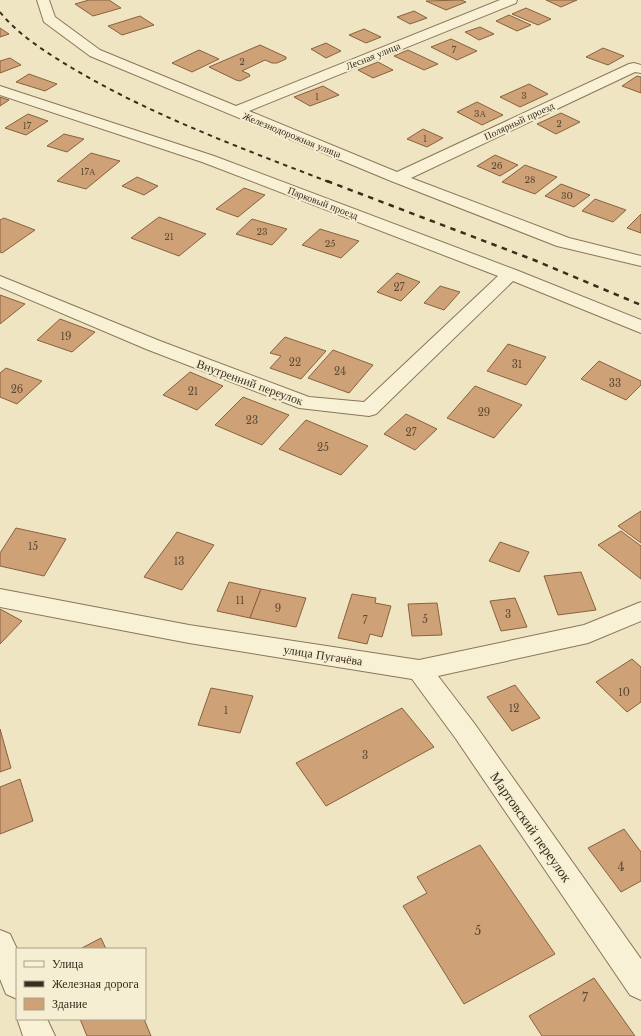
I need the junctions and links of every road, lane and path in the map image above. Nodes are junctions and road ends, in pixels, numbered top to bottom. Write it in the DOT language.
graph roads {
  1 [pos="43,0"];
  2 [pos="511,0"];
  3 [pos="641,69"];
  4 [pos="0,90"];
  5 [pos="235,112"];
  6 [pos="397,178"];
  7 [pos="641,261"];
  8 [pos="510,274"];
  9 [pos="0,280"];
  10 [pos="641,327"];
  11 [pos="0,598"];
  12 [pos="641,610"];
  13 [pos="419,670"];
  14 [pos="0,944"];
  15 [pos="16,982"];
  16 [pos="641,985"];
  17 [pos="32,1020"];
  18 [pos="39,1036"];
  1 -- 5 [label="street, Железнодорожная улица"];
  2 -- 5 [label="street, Лесная улица"];
  3 -- 6 [label="street, Полярный проезд"];
  4 -- 8 [label="street, Парковый проезд"];
  5 -- 6 [label="street, Железнодорожная улица"];
  6 -- 7 [label="street, Железнодорожная улица"];
  8 -- 9 [label="street, Внутренний переулок"];
  8 -- 10 [label="street, Парковый проезд"];
  11 -- 13 [label="street, улица Пугачёва"];
  12 -- 13 [label="street, улица Пугачёва"];
  13 -- 16 [label="street, Мартовский переулок"];
  14 -- 15 [label="street"];
  17 -- 18 [label="street"];
}
